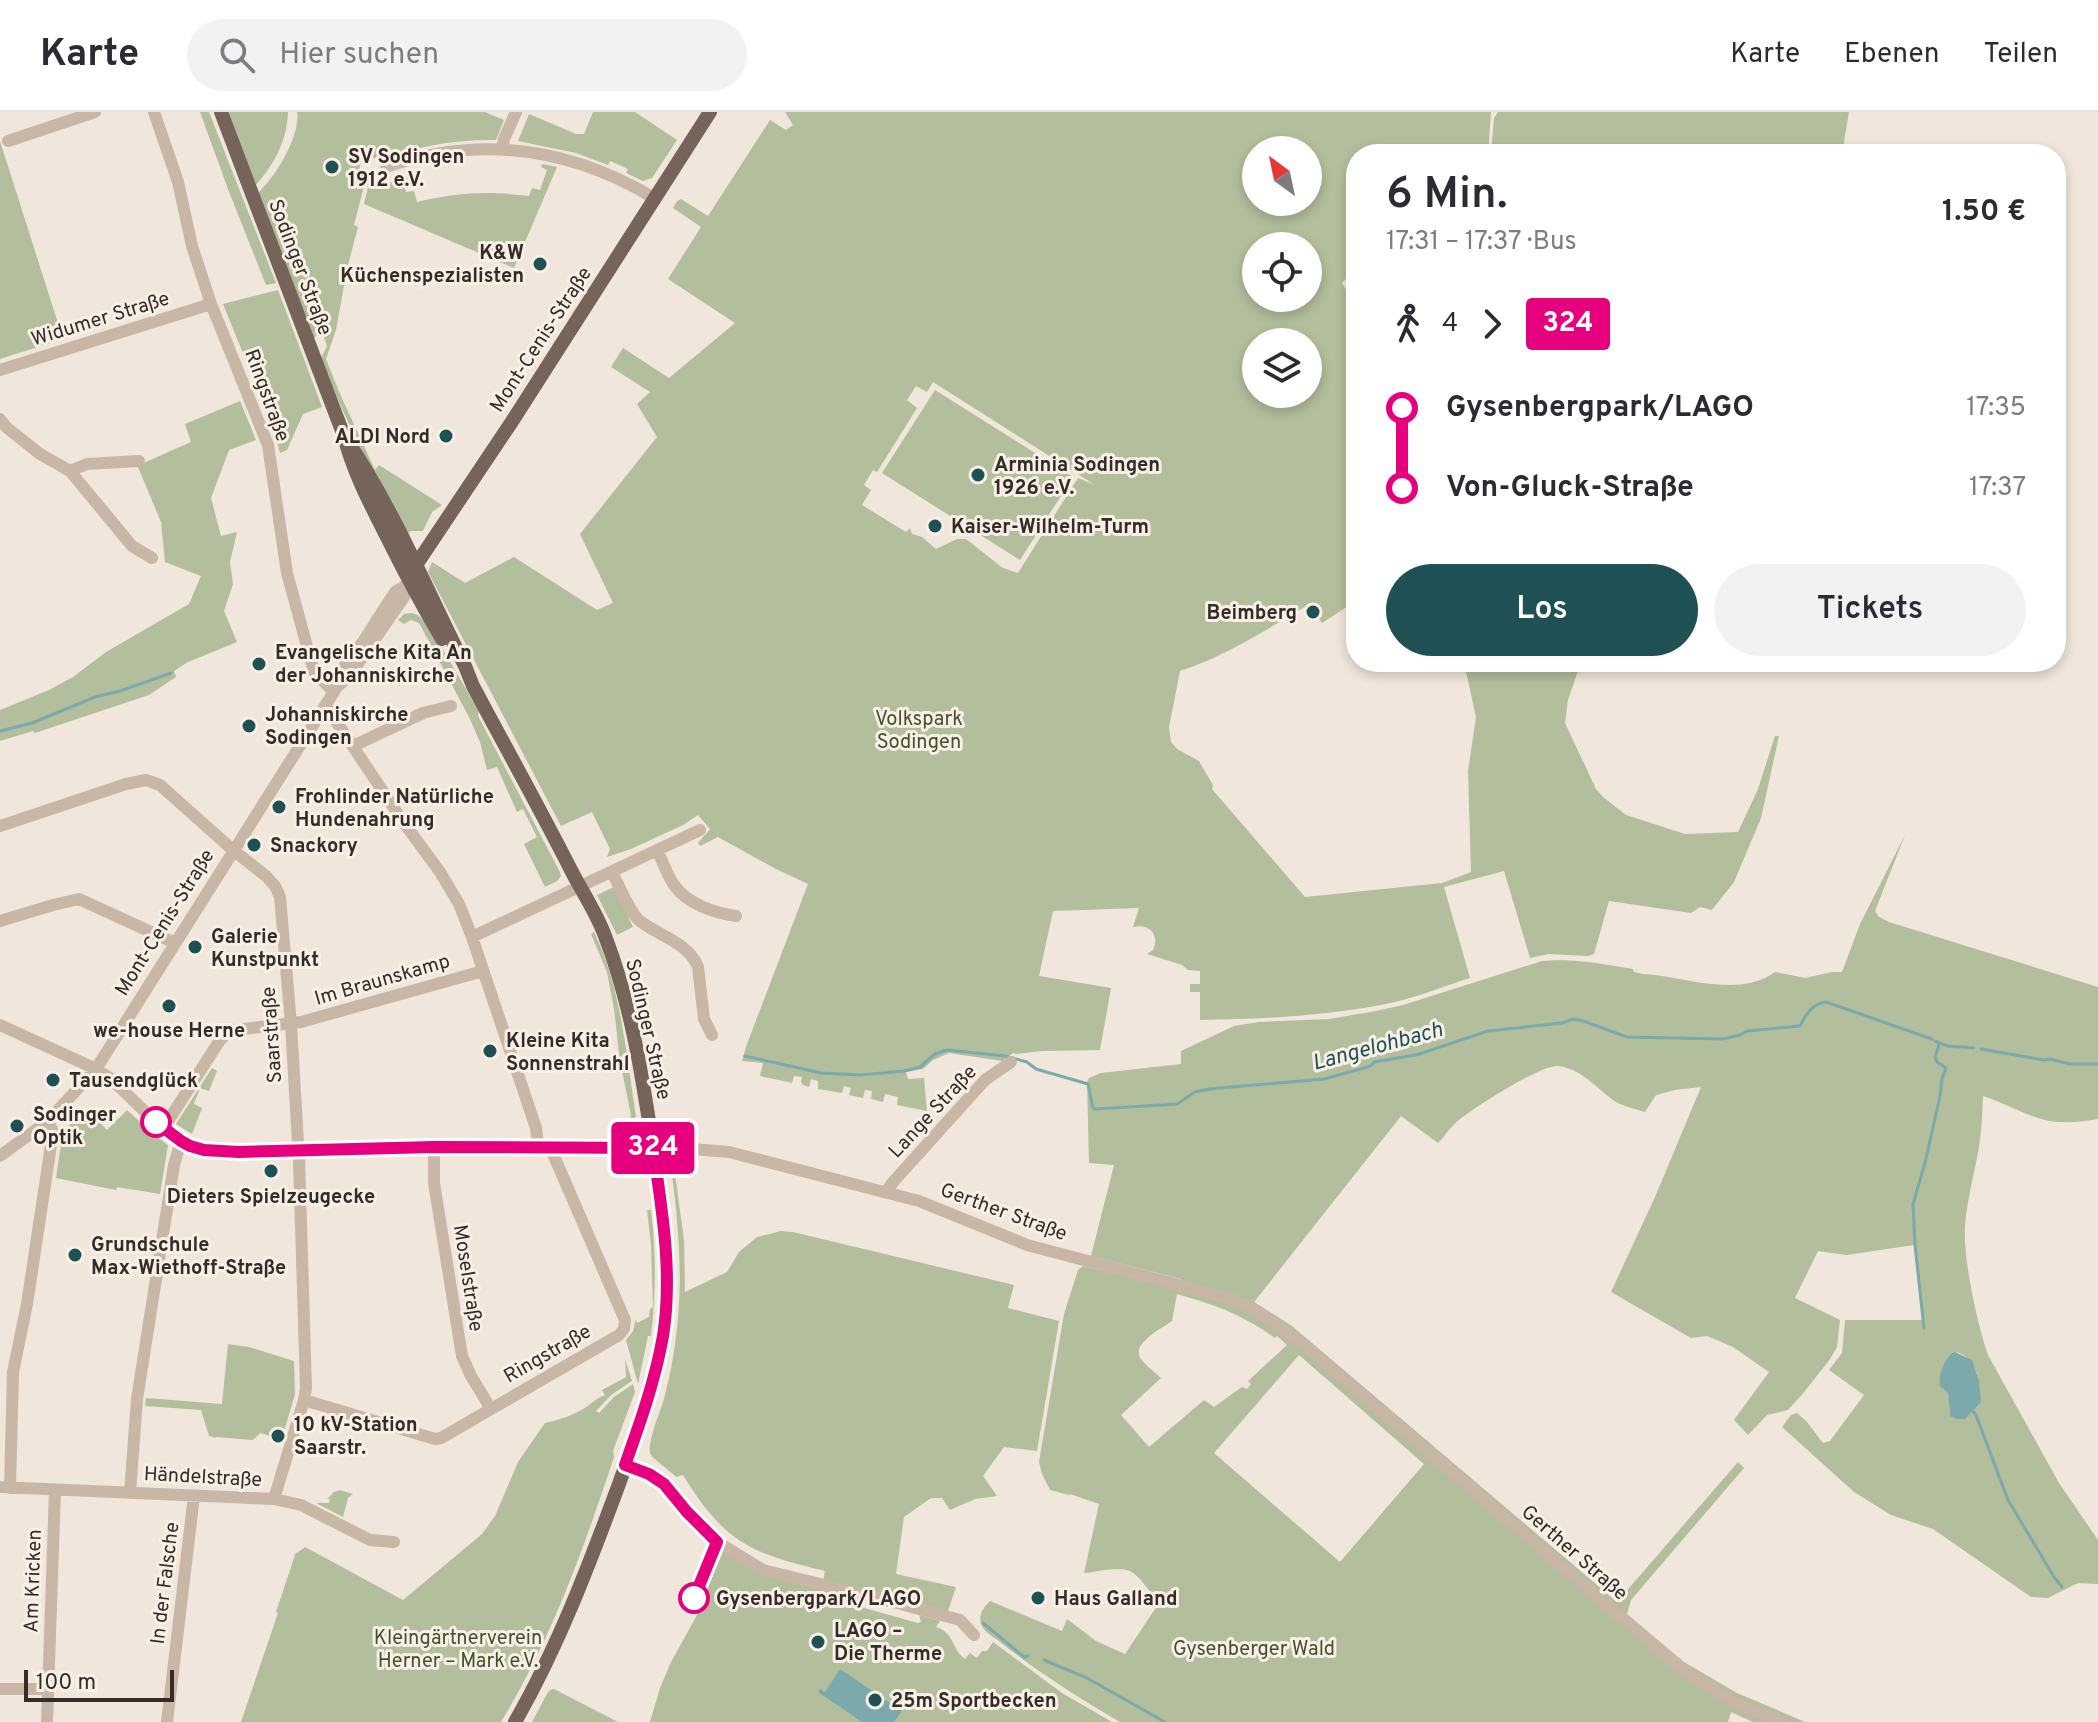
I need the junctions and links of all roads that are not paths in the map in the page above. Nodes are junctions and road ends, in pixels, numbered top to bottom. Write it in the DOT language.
graph roads {
  1 [pos="49,112"];
  2 [pos="95,112"];
  3 [pos="154,112"];
  4 [pos="221,112"];
  5 [pos="516,112"];
  6 [pos="710,112"];
  7 [pos="53,125"];
  8 [pos="8,141"];
  9 [pos="502,149"];
  10 [pos="386,167"];
  11 [pos="654,198"];
  12 [pos="211,304"];
  13 [pos="0,370"];
  14 [pos="0,419"];
  15 [pos="139,461"];
  16 [pos="70,471"];
  17 [pos="152,558"];
  18 [pos="409,577"];
  19 [pos="336,690"];
  20 [pos="326,706"];
  21 [pos="451,706"];
  22 [pos="353,746"];
  23 [pos="0,826"];
  24 [pos="700,830"];
  25 [pos="657,850"];
  26 [pos="234,851"];
  27 [pos="612,872"];
  28 [pos="580,887"];
  29 [pos="736,916"];
  30 [pos="0,921"];
  31 [pos="472,937"];
  32 [pos="175,943"];
  33 [pos="483,971"];
  34 [pos="291,1024"];
  35 [pos="0,1025"];
  36 [pos="712,1035"];
  37 [pos="1011,1062"];
  38 [pos="96,1069"];
  39 [pos="48,1121"];
  40 [pos="163,1129"];
  41 [pos="181,1141"];
  42 [pos="434,1147"];
  43 [pos="544,1147"];
  44 [pos="653,1148"];
  45 [pos="298,1151"];
  46 [pos="0,1156"];
  47 [pos="886,1192"];
  48 [pos="0,1369"];
  49 [pos="13,1372"];
  50 [pos="304,1400"];
  51 [pos="491,1409"];
  52 [pos="625,1465"];
  53 [pos="5,1487"];
  54 [pos="55,1490"];
  55 [pos="130,1493"];
  56 [pos="194,1496"];
  57 [pos="274,1499"];
  58 [pos="394,1542"];
  59 [pos="974,1635"];
  60 [pos="0,1689"];
  61 [pos="48,1689"];
  62 [pos="47,1722"];
  63 [pos="167,1722"];
  64 [pos="515,1722"];
  65 [pos="1780,1722"];
  1 -- 7 [label="street"];
  2 -- 7 [label="street"];
  3 -- 12 [label="street, Ringstraße"];
  4 -- 18 [label="main road, Sodinger Straße"];
  5 -- 9 [label="street"];
  6 -- 11 [label="main road, Mont-Cenis-Straße"];
  7 -- 8 [label="street"];
  9 -- 10 [label="street"];
  9 -- 11 [label="street"];
  11 -- 18 [label="main road, Mont-Cenis-Straße"];
  12 -- 13 [label="street, Widumer Straße"];
  12 -- 19 [label="street, Ringstraße"];
  14 -- 16 [label="street"];
  15 -- 16 [label="street"];
  16 -- 17 [label="street"];
  18 -- 19 [label="street, Mont-Cenis-Straße"];
  18 -- 28 [label="main road, Sodinger Straße"];
  19 -- 20 [label="street, Mont-Cenis-Straße"];
  20 -- 22 [label="street, Ringstraße"];
  20 -- 26 [label="street, Mont-Cenis-Straße"];
  21 -- 22 [label="street"];
  22 -- 31 [label="street, Ringstraße"];
  23 -- 26 [label="street, Saarstraße"];
  24 -- 25 [label="street"];
  25 -- 27 [label="street"];
  25 -- 29 [label="street"];
  26 -- 32 [label="street, Mont-Cenis-Straße"];
  26 -- 34 [label="street, Saarstraße"];
  27 -- 28 [label="street"];
  27 -- 36 [label="street"];
  28 -- 31 [label="street"];
  28 -- 44 [label="main road, Sodinger Straße"];
  30 -- 32 [label="street"];
  31 -- 33 [label="street, Ringstraße"];
  32 -- 38 [label="street, Mont-Cenis-Straße"];
  33 -- 34 [label="street, Im Braunskamp"];
  33 -- 43 [label="street, Ringstraße"];
  34 -- 40 [label="street, Im Braunskamp"];
  34 -- 45 [label="street, Saarstraße"];
  35 -- 38 [label="street, Gerther Straße"];
  37 -- 47 [label="street, Lange Straße"];
  38 -- 39 [label="street, Mont-Cenis-Straße"];
  38 -- 40 [label="street, Gerther Straße"];
  39 -- 46 [label="street, Mont-Cenis-Straße"];
  39 -- 49 [label="street"];
  40 -- 41 [label="street, Gerther Straße"];
  41 -- 45 [label="street, Gerther Straße"];
  41 -- 55 [label="street"];
  42 -- 43 [label="street, Gerther Straße"];
  42 -- 45 [label="street, Gerther Straße"];
  42 -- 51 [label="street, Moselstraße"];
  43 -- 44 [label="street, Gerther Straße"];
  43 -- 51 [label="street, Ringstraße"];
  44 -- 47 [label="street, Gerther Straße"];
  44 -- 52 [label="main road, Sodinger Straße"];
  45 -- 50 [label="street, Saarstraße"];
  47 -- 65 [label="street, Gerther Straße"];
  48 -- 49 [label="street"];
  49 -- 53 [label="street"];
  50 -- 51 [label="street, Ringstraße"];
  50 -- 57 [label="street, Saarstraße"];
  52 -- 59 [label="street"];
  52 -- 64 [label="main road, Sodinger Straße"];
  53 -- 54 [label="street, Händelstraße"];
  54 -- 55 [label="street, Händelstraße"];
  54 -- 61 [label="street, Am Kricken"];
  55 -- 56 [label="street, Händelstraße"];
  56 -- 57 [label="street, Händelstraße"];
  56 -- 63 [label="street, In der Falsche"];
  57 -- 58 [label="street, Händelstraße"];
  60 -- 61 [label="street"];
  61 -- 62 [label="street, Am Kricken"];
}
